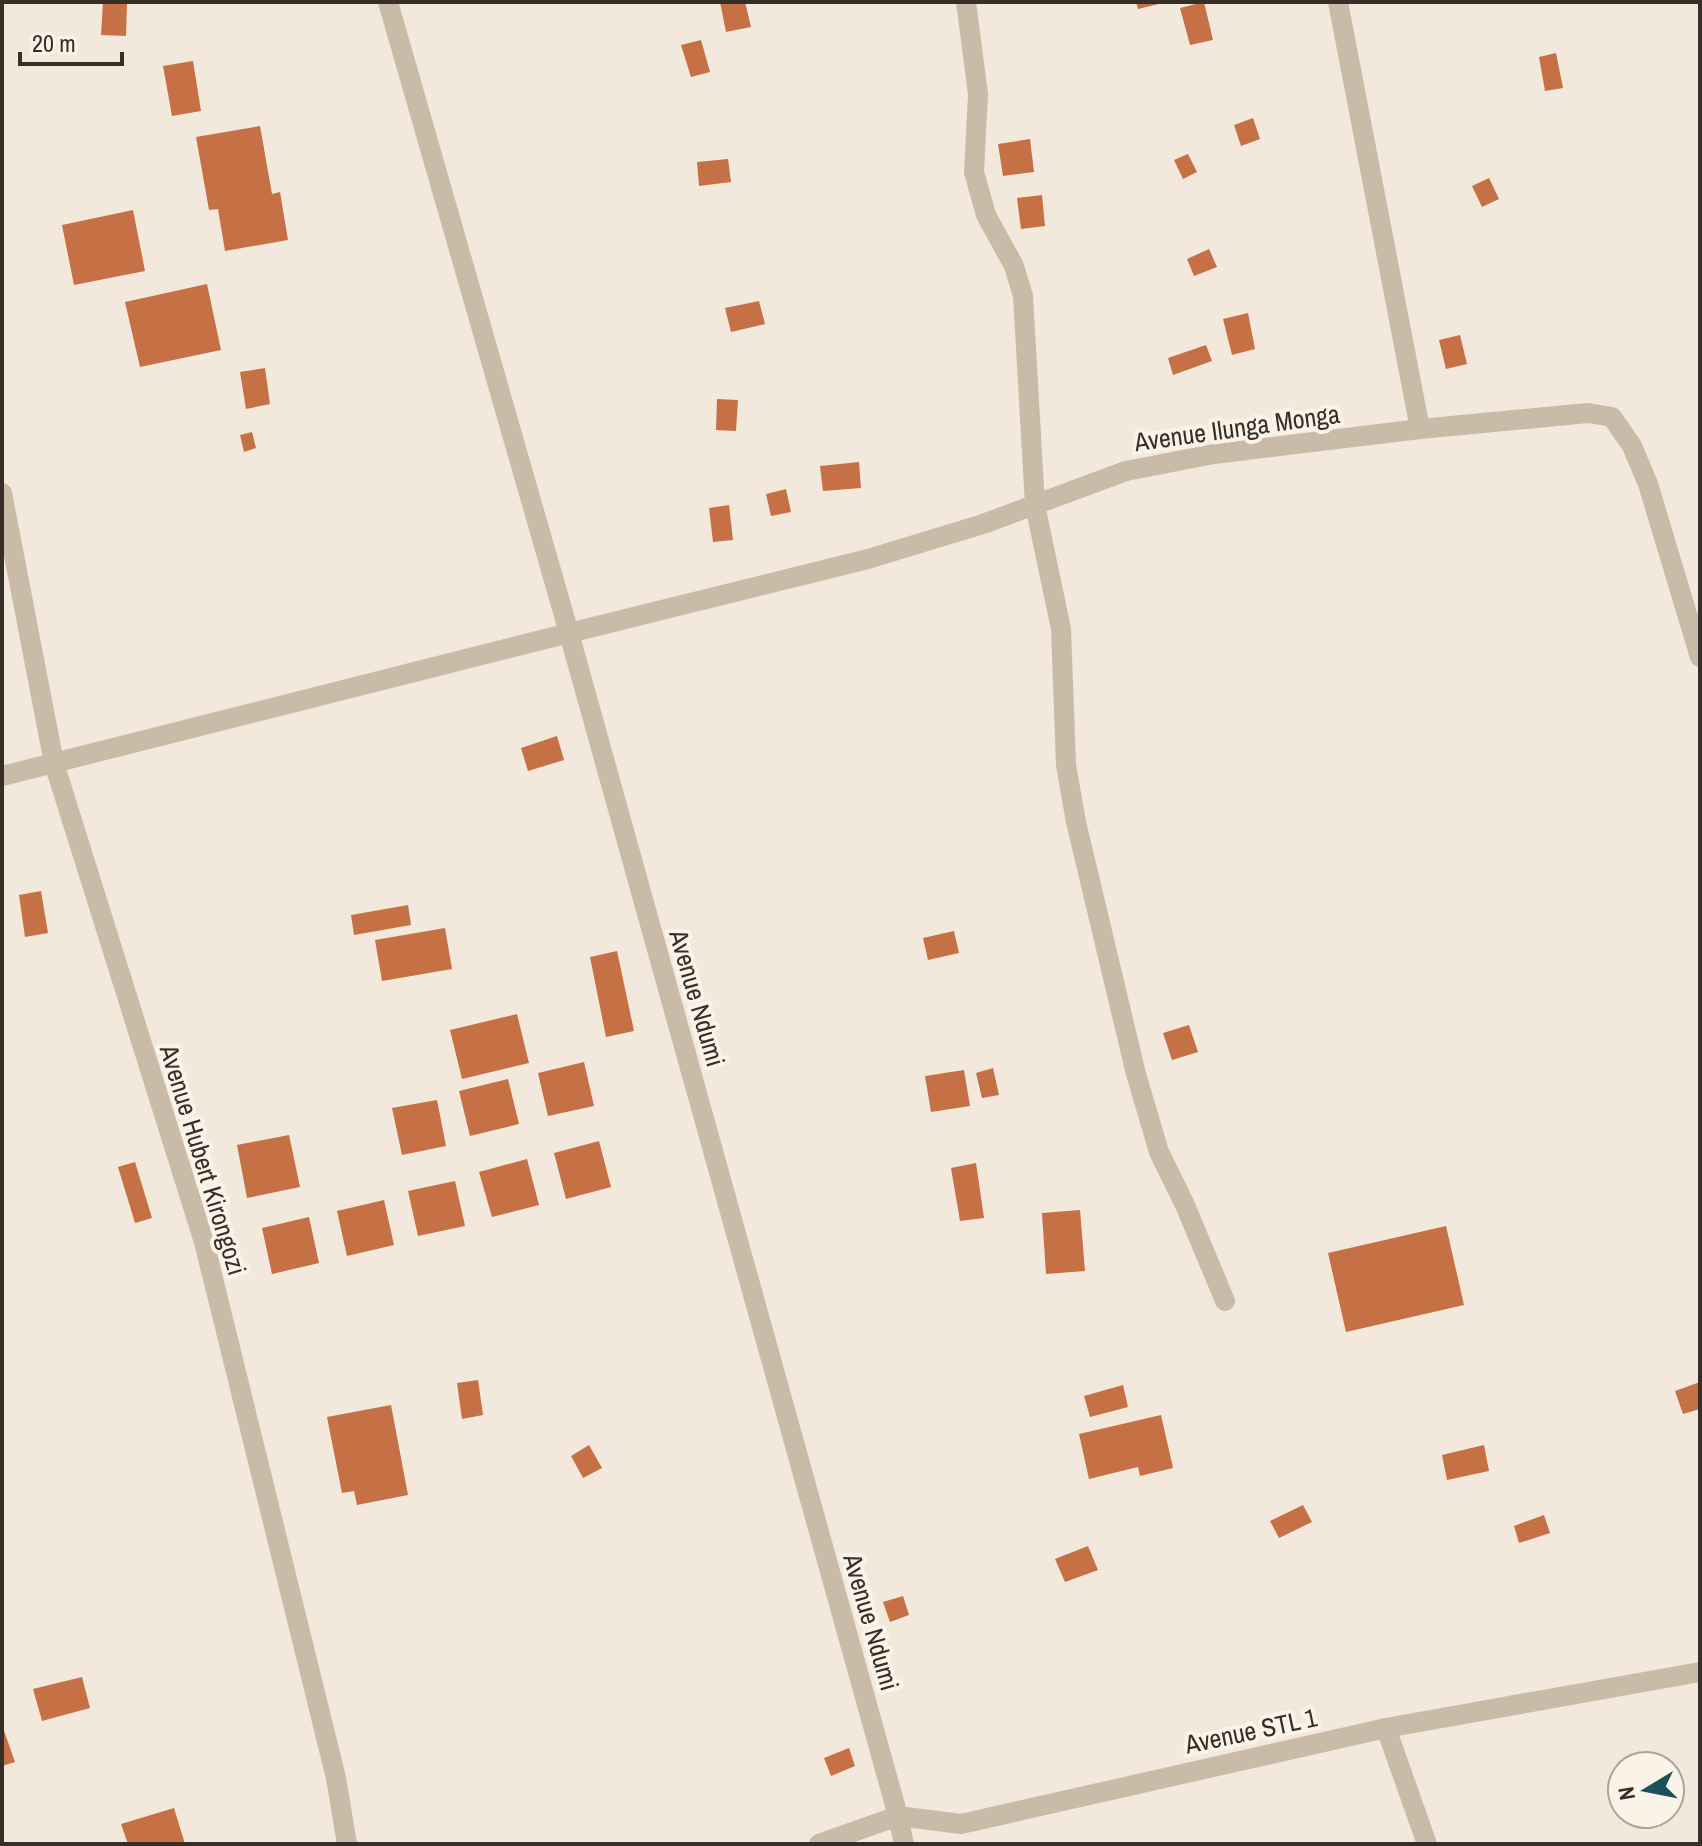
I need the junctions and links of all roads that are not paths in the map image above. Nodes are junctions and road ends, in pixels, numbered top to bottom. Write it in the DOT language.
graph roads {
  1 [pos="388,2"];
  2 [pos="966,2"];
  3 [pos="1338,2"];
  4 [pos="1420,429"];
  5 [pos="2,493"];
  6 [pos="1035,505"];
  7 [pos="569,633"];
  8 [pos="1700,657"];
  9 [pos="54,763"];
  10 [pos="2,776"];
  11 [pos="1225,1301"];
  12 [pos="1700,1672"];
  13 [pos="1386,1728"];
  14 [pos="898,1816"];
  15 [pos="347,1844"];
  16 [pos="819,1844"];
  17 [pos="904,1844"];
  18 [pos="1427,1844"];
  1 -- 7 [label="street, Avenue Ndumi"];
  2 -- 6 [label="street"];
  3 -- 4 [label="street"];
  4 -- 6 [label="street, Avenue Ilunga Monga"];
  4 -- 8 [label="street, Avenue Ilunga Monga"];
  5 -- 9 [label="street, Avenue Hubert Kirongozi"];
  6 -- 7 [label="street"];
  6 -- 11 [label="street"];
  7 -- 9 [label="street"];
  7 -- 14 [label="street, Avenue Ndumi"];
  9 -- 10 [label="street"];
  9 -- 15 [label="street, Avenue Hubert Kirongozi"];
  12 -- 13 [label="street, Avenue STL 1"];
  13 -- 14 [label="street, Avenue STL 1"];
  13 -- 18 [label="street"];
  14 -- 16 [label="street, Avenue STL 1"];
  14 -- 17 [label="street, Avenue Ndumi"];
}
